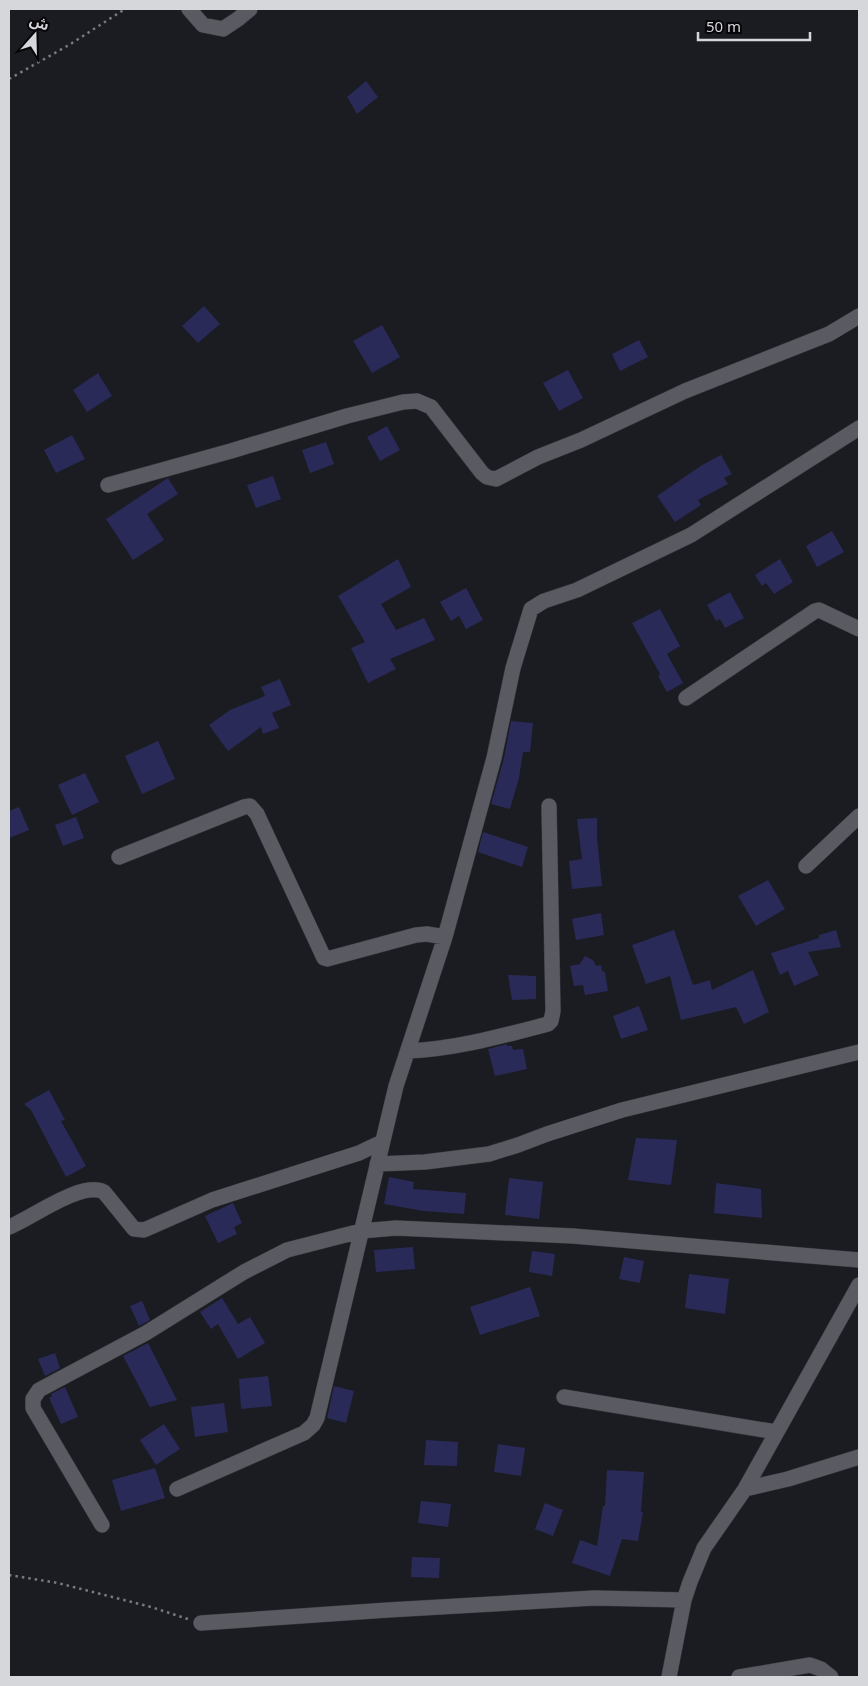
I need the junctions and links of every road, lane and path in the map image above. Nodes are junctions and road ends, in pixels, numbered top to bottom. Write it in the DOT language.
graph roads {
  1 [pos="125,9"];
  2 [pos="189,9"];
  3 [pos="250,9"];
  4 [pos="9,79"];
  5 [pos="859,316"];
  6 [pos="859,428"];
  7 [pos="108,486"];
  8 [pos="859,629"];
  9 [pos="686,698"];
  10 [pos="549,806"];
  11 [pos="859,816"];
  12 [pos="118,856"];
  13 [pos="806,866"];
  14 [pos="445,937"];
  15 [pos="408,1051"];
  16 [pos="859,1052"];
  17 [pos="382,1142"];
  18 [pos="377,1164"];
  19 [pos="9,1227"];
  20 [pos="361,1231"];
  21 [pos="859,1260"];
  22 [pos="859,1284"];
  23 [pos="564,1397"];
  24 [pos="776,1432"];
  25 [pos="859,1457"];
  26 [pos="177,1489"];
  27 [pos="745,1489"];
  28 [pos="102,1525"];
  29 [pos="9,1575"];
  30 [pos="684,1600"];
  31 [pos="201,1623"];
  32 [pos="669,1677"];
  33 [pos="739,1677"];
  34 [pos="831,1677"];
  1 -- 4 [label="path"];
  2 -- 3 [label="street"];
  5 -- 7 [label="street"];
  6 -- 14 [label="street"];
  8 -- 9 [label="street"];
  10 -- 15 [label="street"];
  11 -- 13 [label="street"];
  12 -- 14 [label="street"];
  14 -- 15 [label="street"];
  15 -- 17 [label="street"];
  16 -- 18 [label="street"];
  17 -- 18 [label="street"];
  17 -- 19 [label="street"];
  18 -- 20 [label="street"];
  20 -- 21 [label="street"];
  20 -- 26 [label="street"];
  20 -- 28 [label="street"];
  22 -- 24 [label="street"];
  23 -- 24 [label="street"];
  24 -- 27 [label="street"];
  25 -- 27 [label="street"];
  27 -- 30 [label="street"];
  29 -- 31 [label="path"];
  30 -- 31 [label="street"];
  30 -- 32 [label="street"];
  33 -- 34 [label="street"];
}
